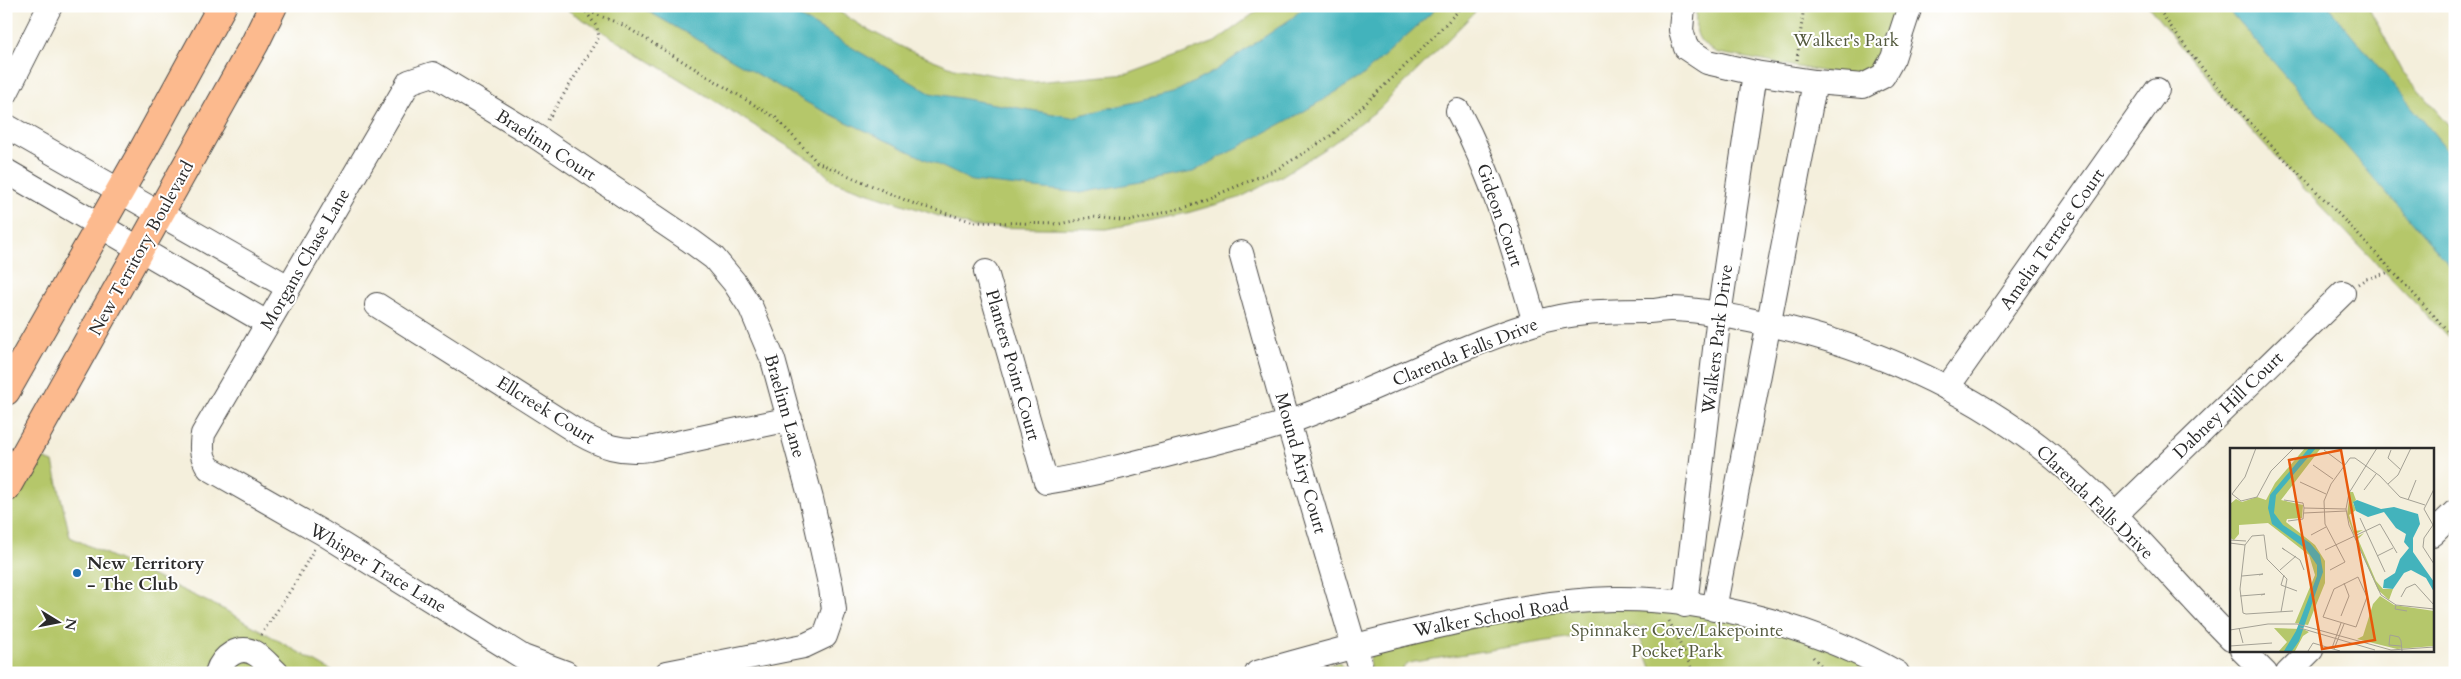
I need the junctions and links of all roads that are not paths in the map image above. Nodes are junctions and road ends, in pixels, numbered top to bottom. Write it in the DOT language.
graph roads {
  1 [pos="50,6"];
  2 [pos="222,6"];
  3 [pos="273,6"];
  4 [pos="1682,6"];
  5 [pos="1910,6"];
  6 [pos="1803,69"];
  7 [pos="1755,73"];
  8 [pos="422,77"];
  9 [pos="2157,90"];
  10 [pos="6,93"];
  11 [pos="1458,111"];
  12 [pos="6,126"];
  13 [pos="6,170"];
  14 [pos="120,192"];
  15 [pos="160,213"];
  16 [pos="668,224"];
  17 [pos="99,225"];
  18 [pos="140,249"];
  19 [pos="1241,253"];
  20 [pos="986,272"];
  21 [pos="288,287"];
  22 [pos="2343,293"];
  23 [pos="377,306"];
  24 [pos="1719,315"];
  25 [pos="267,323"];
  26 [pos="1535,323"];
  27 [pos="1768,324"];
  28 [pos="1947,388"];
  29 [pos="6,391"];
  30 [pos="790,418"];
  31 [pos="1288,422"];
  32 [pos="201,450"];
  33 [pos="1039,458"];
  34 [pos="6,488"];
  35 [pos="2455,513"];
  36 [pos="2114,516"];
  37 [pos="2434,532"];
  38 [pos="1675,604"];
  39 [pos="1714,609"];
  40 [pos="2230,638"];
  41 [pos="1354,644"];
  42 [pos="2244,652"];
  43 [pos="2309,652"];
  44 [pos="216,673"];
  45 [pos="277,673"];
  46 [pos="566,673"];
  47 [pos="667,673"];
  48 [pos="1256,673"];
  49 [pos="1362,673"];
  50 [pos="1897,673"];
  51 [pos="2265,673"];
  52 [pos="2288,673"];
  1 -- 10 [label="street"];
  2 -- 14 [label="main road"];
  3 -- 15 [label="main road, New Territory Boulevard"];
  4 -- 7 [label="street"];
  5 -- 6 [label="street"];
  6 -- 7 [label="street"];
  6 -- 27 [label="street"];
  7 -- 24 [label="street, Walkers Park Drive"];
  8 -- 16 [label="street, Braelinn Court"];
  8 -- 21 [label="street, Morgans Chase Lane"];
  9 -- 28 [label="street, Amelia Terrace Court"];
  11 -- 26 [label="street, Gideon Court"];
  12 -- 14 [label="street"];
  13 -- 17 [label="street"];
  14 -- 15 [label="street"];
  14 -- 17 [label="main road"];
  15 -- 18 [label="main road, New Territory Boulevard"];
  15 -- 21 [label="street"];
  16 -- 30 [label="street, Braelinn Lane"];
  17 -- 18 [label="street"];
  17 -- 29 [label="main road"];
  18 -- 25 [label="street"];
  18 -- 34 [label="main road, New Territory Boulevard"];
  19 -- 31 [label="street, Mound Airy Court"];
  20 -- 33 [label="street, Planters Point Court"];
  21 -- 25 [label="street, Morgans Chase Lane"];
  22 -- 36 [label="street, Dabney Hill Court"];
  23 -- 30 [label="street, Ellcreek Court"];
  24 -- 26 [label="street, Clarenda Falls Drive"];
  24 -- 27 [label="street, Clarenda Falls Drive"];
  24 -- 38 [label="street, Walkers Park Drive"];
  25 -- 32 [label="street, Morgans Chase Lane"];
  26 -- 31 [label="street, Clarenda Falls Drive"];
  27 -- 28 [label="street, Clarenda Falls Drive"];
  27 -- 39 [label="street"];
  28 -- 36 [label="street, Clarenda Falls Drive"];
  30 -- 47 [label="street, Braelinn Lane"];
  31 -- 33 [label="street, Clarenda Falls Drive"];
  31 -- 41 [label="street, Mound Airy Court"];
  32 -- 46 [label="street, Whisper Trace Lane"];
  35 -- 37 [label="street"];
  36 -- 40 [label="street, Clarenda Falls Drive"];
  38 -- 39 [label="street, Walker School Road"];
  38 -- 41 [label="street, Walker School Road"];
  39 -- 50 [label="street, Walker School Road"];
  41 -- 48 [label="street, Walker School Road"];
  41 -- 49 [label="street, Mound Airy Court"];
  42 -- 51 [label="street"];
  43 -- 52 [label="street"];
  44 -- 45 [label="street"];
}
